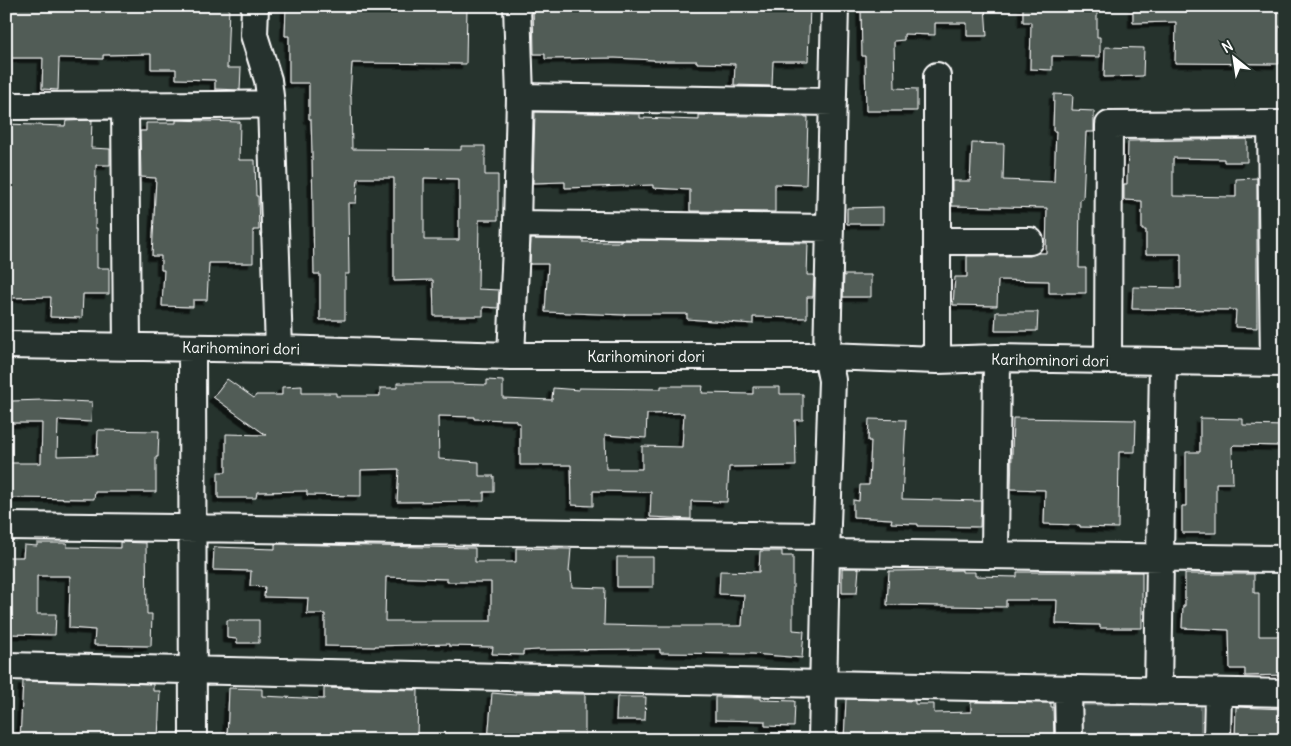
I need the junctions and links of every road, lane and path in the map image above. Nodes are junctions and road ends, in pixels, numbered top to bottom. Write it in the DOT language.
graph roads {
  1 [pos="255,6"];
  2 [pos="517,6"];
  3 [pos="835,6"];
  4 [pos="937,76"];
  5 [pos="520,97"];
  6 [pos="833,102"];
  7 [pos="270,104"];
  8 [pos="125,105"];
  9 [pos="6,106"];
  10 [pos="1278,124"];
  11 [pos="517,224"];
  12 [pos="829,228"];
  13 [pos="937,240"];
  14 [pos="1030,241"];
  15 [pos="6,345"];
  16 [pos="127,347"];
  17 [pos="192,348"];
  18 [pos="279,349"];
  19 [pos="510,356"];
  20 [pos="827,356"];
  21 [pos="997,358"];
  22 [pos="937,360"];
  23 [pos="1108,360"];
  24 [pos="1162,361"];
  25 [pos="1279,363"];
  26 [pos="6,526"];
  27 [pos="192,529"];
  28 [pos="826,545"];
  29 [pos="995,555"];
  30 [pos="1160,558"];
  31 [pos="1285,559"];
  32 [pos="6,666"];
  33 [pos="193,670"];
  34 [pos="823,684"];
  35 [pos="1068,689"];
  36 [pos="1158,690"];
  37 [pos="1218,692"];
  38 [pos="1285,693"];
  39 [pos="193,740"];
  40 [pos="822,740"];
  41 [pos="1069,740"];
  42 [pos="1217,740"];
  1 -- 7 [label="street"];
  2 -- 5 [label="street"];
  3 -- 6 [label="street"];
  4 -- 13 [label="street"];
  5 -- 6 [label="street"];
  5 -- 11 [label="street"];
  6 -- 12 [label="street"];
  7 -- 8 [label="street"];
  7 -- 18 [label="street"];
  8 -- 9 [label="street"];
  8 -- 16 [label="street"];
  10 -- 23 [label="street"];
  10 -- 25 [label="street"];
  11 -- 12 [label="street"];
  11 -- 19 [label="street"];
  12 -- 20 [label="street"];
  13 -- 14 [label="street"];
  13 -- 22 [label="street"];
  15 -- 16 [label="street, Karihominori dori"];
  16 -- 17 [label="street, Karihominori dori"];
  17 -- 18 [label="street, Karihominori dori"];
  17 -- 27 [label="street"];
  18 -- 19 [label="street, Karihominori dori"];
  19 -- 20 [label="street, Karihominori dori"];
  20 -- 22 [label="street, Karihominori dori"];
  20 -- 28 [label="street"];
  21 -- 22 [label="street, Karihominori dori"];
  21 -- 23 [label="street, Karihominori dori"];
  21 -- 29 [label="street"];
  23 -- 24 [label="street, Karihominori dori"];
  24 -- 25 [label="street, Karihominori dori"];
  24 -- 30 [label="street"];
  26 -- 27 [label="street"];
  27 -- 28 [label="street"];
  27 -- 33 [label="street"];
  28 -- 29 [label="street"];
  28 -- 34 [label="street"];
  29 -- 30 [label="street"];
  30 -- 31 [label="street"];
  30 -- 36 [label="street"];
  32 -- 33 [label="street"];
  33 -- 34 [label="street"];
  33 -- 39 [label="street"];
  34 -- 35 [label="street"];
  34 -- 40 [label="street"];
  35 -- 36 [label="street"];
  35 -- 41 [label="street"];
  36 -- 37 [label="street"];
  37 -- 38 [label="street"];
  37 -- 42 [label="street"];
}
